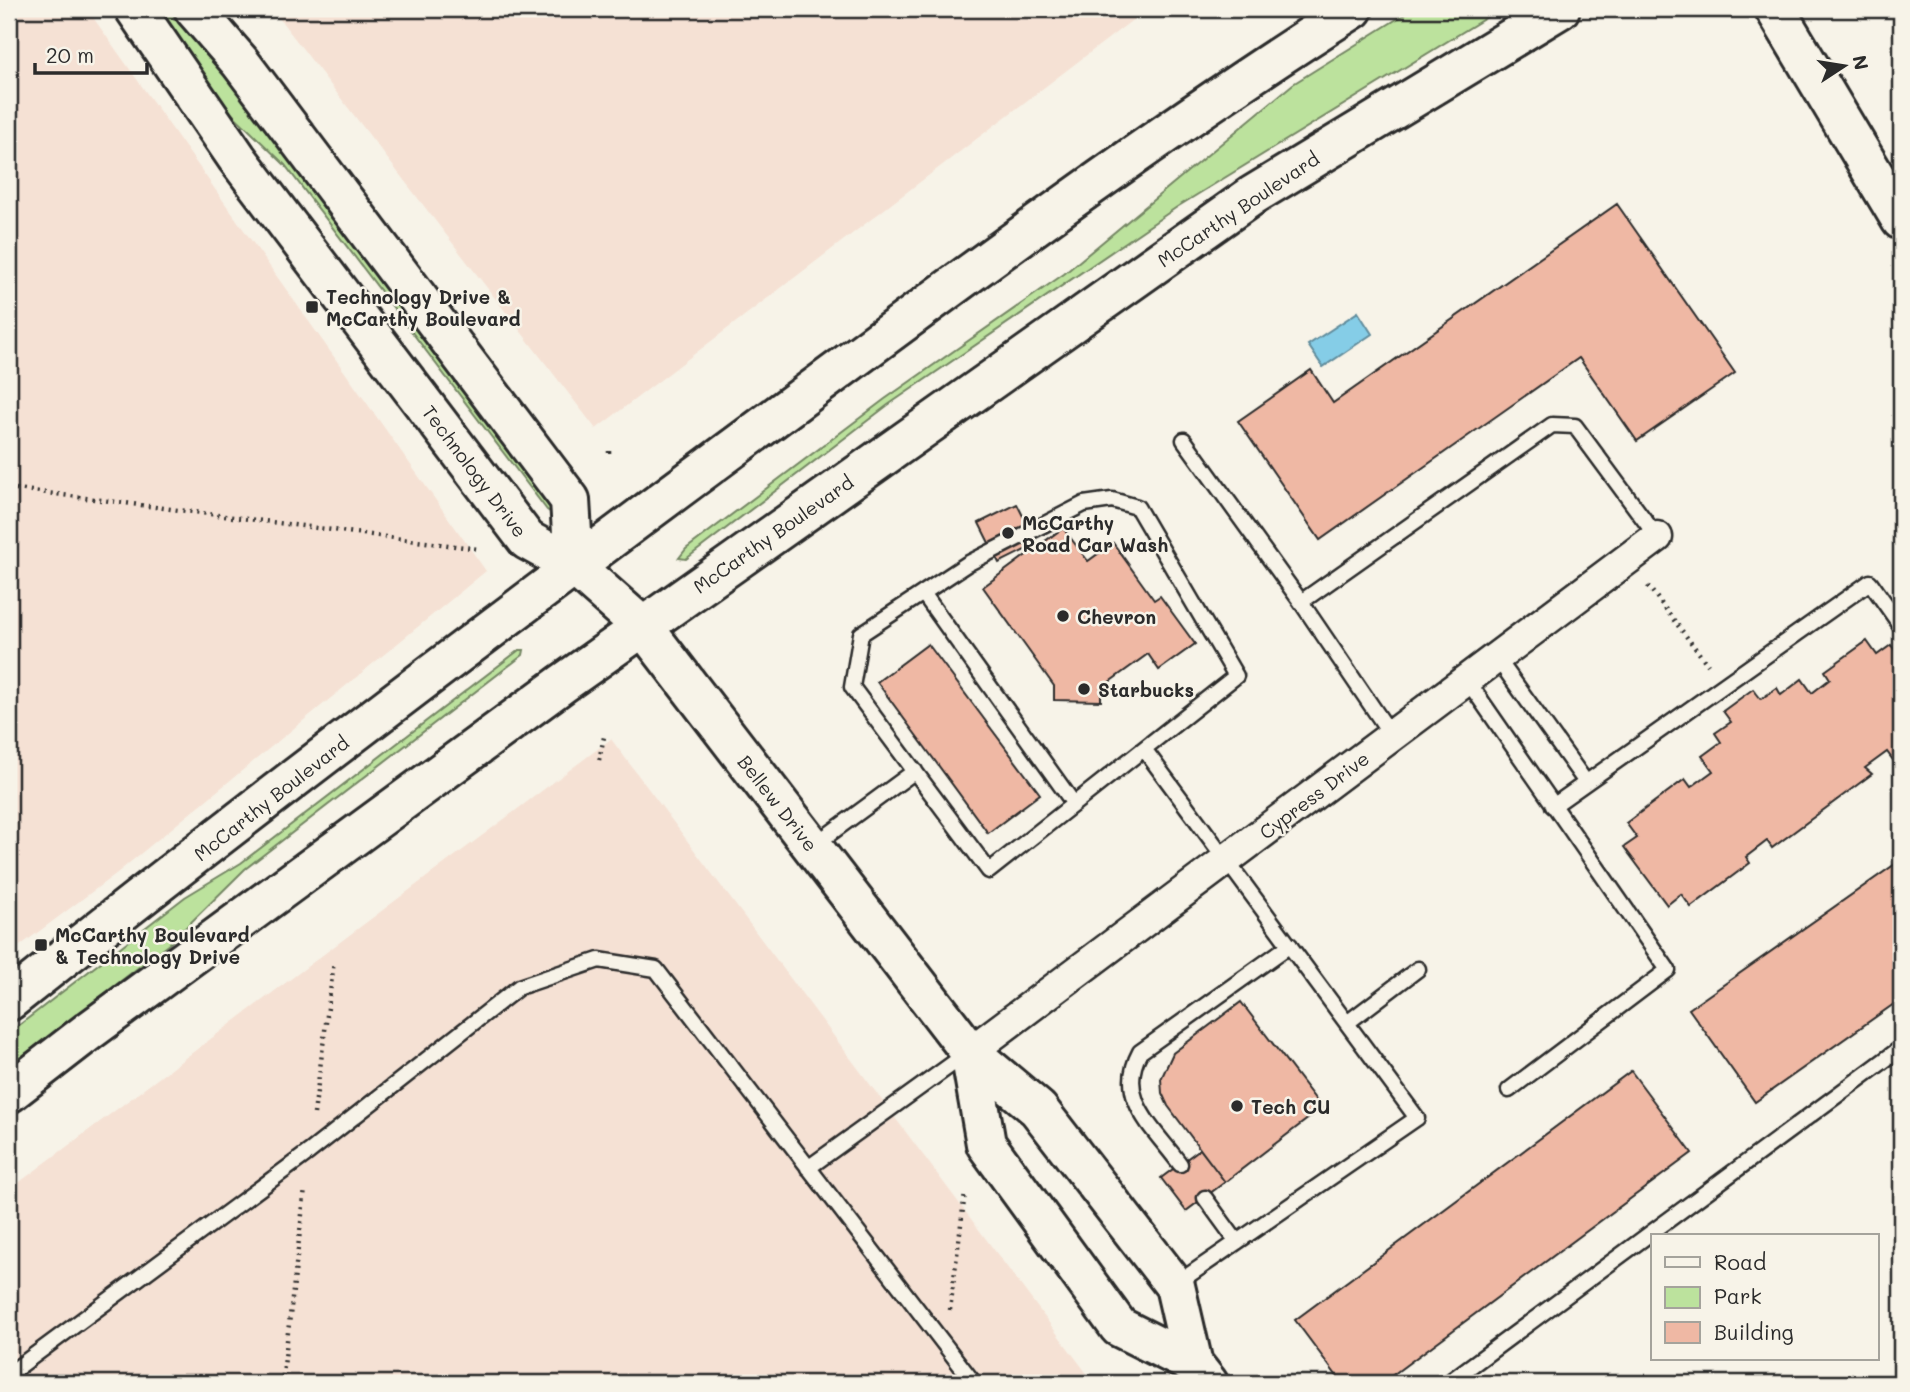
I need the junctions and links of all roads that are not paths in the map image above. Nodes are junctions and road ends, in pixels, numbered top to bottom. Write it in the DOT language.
graph roads {
  1 [pos="135,9"];
  2 [pos="194,9"];
  3 [pos="1353,9"];
  4 [pos="1560,9"];
  5 [pos="1775,9"];
  6 [pos="1901,220"];
  7 [pos="1184,440"];
  8 [pos="1657,537"];
  9 [pos="574,566"];
  10 [pos="923,593"];
  11 [pos="1301,602"];
  12 [pos="1901,626"];
  13 [pos="645,629"];
  14 [pos="1497,658"];
  15 [pos="1467,680"];
  16 [pos="1392,736"];
  17 [pos="1144,748"];
  18 [pos="915,771"];
  19 [pos="1585,781"];
  20 [pos="1074,804"];
  21 [pos="1553,806"];
  22 [pos="812,847"];
  23 [pos="1227,860"];
  24 [pos="1290,945"];
  25 [pos="1418,969"];
  26 [pos="9,1001"];
  27 [pos="1347,1023"];
  28 [pos="1901,1048"];
  29 [pos="970,1052"];
  30 [pos="1509,1090"];
  31 [pos="9,1093"];
  32 [pos="1180,1164"];
  33 [pos="808,1168"];
  34 [pos="1205,1198"];
  35 [pos="1237,1242"];
  36 [pos="1175,1286"];
  37 [pos="9,1374"];
  38 [pos="1200,1374"];
  39 [pos="974,1383"];
  40 [pos="1448,1383"];
  1 -- 9 [label="main road, Technology Drive"];
  2 -- 9 [label="main road"];
  3 -- 9 [label="main road, McCarthy Boulevard"];
  4 -- 13 [label="main road, McCarthy Boulevard"];
  5 -- 6 [label="main road"];
  7 -- 11 [label="lane"];
  8 -- 11 [label="lane"];
  8 -- 14 [label="street, Cypress Drive"];
  9 -- 13 [label="main road, Bellew Drive"];
  9 -- 26 [label="main road, McCarthy Boulevard"];
  10 -- 17 [label="lane"];
  10 -- 18 [label="lane"];
  10 -- 20 [label="lane"];
  11 -- 16 [label="lane"];
  12 -- 19 [label="lane"];
  13 -- 22 [label="main road, Bellew Drive"];
  13 -- 31 [label="main road, McCarthy Boulevard"];
  14 -- 15 [label="street, Cypress Drive"];
  14 -- 19 [label="lane"];
  15 -- 16 [label="street, Cypress Drive"];
  15 -- 21 [label="lane"];
  16 -- 23 [label="street, Cypress Drive"];
  17 -- 20 [label="lane"];
  17 -- 23 [label="lane"];
  18 -- 20 [label="lane"];
  18 -- 22 [label="lane"];
  19 -- 21 [label="lane"];
  21 -- 30 [label="lane"];
  22 -- 29 [label="main road, Bellew Drive"];
  23 -- 24 [label="lane"];
  23 -- 29 [label="street, Cypress Drive"];
  24 -- 27 [label="lane"];
  24 -- 32 [label="lane"];
  25 -- 27 [label="lane"];
  27 -- 35 [label="lane"];
  28 -- 40 [label="lane"];
  29 -- 33 [label="lane"];
  29 -- 36 [label="main road, Bellew Drive"];
  29 -- 38 [label="main road, Bellew Drive"];
  33 -- 37 [label="lane"];
  33 -- 39 [label="lane"];
  34 -- 35 [label="lane"];
  35 -- 36 [label="lane"];
  36 -- 38 [label="main road, Bellew Drive"];
}
